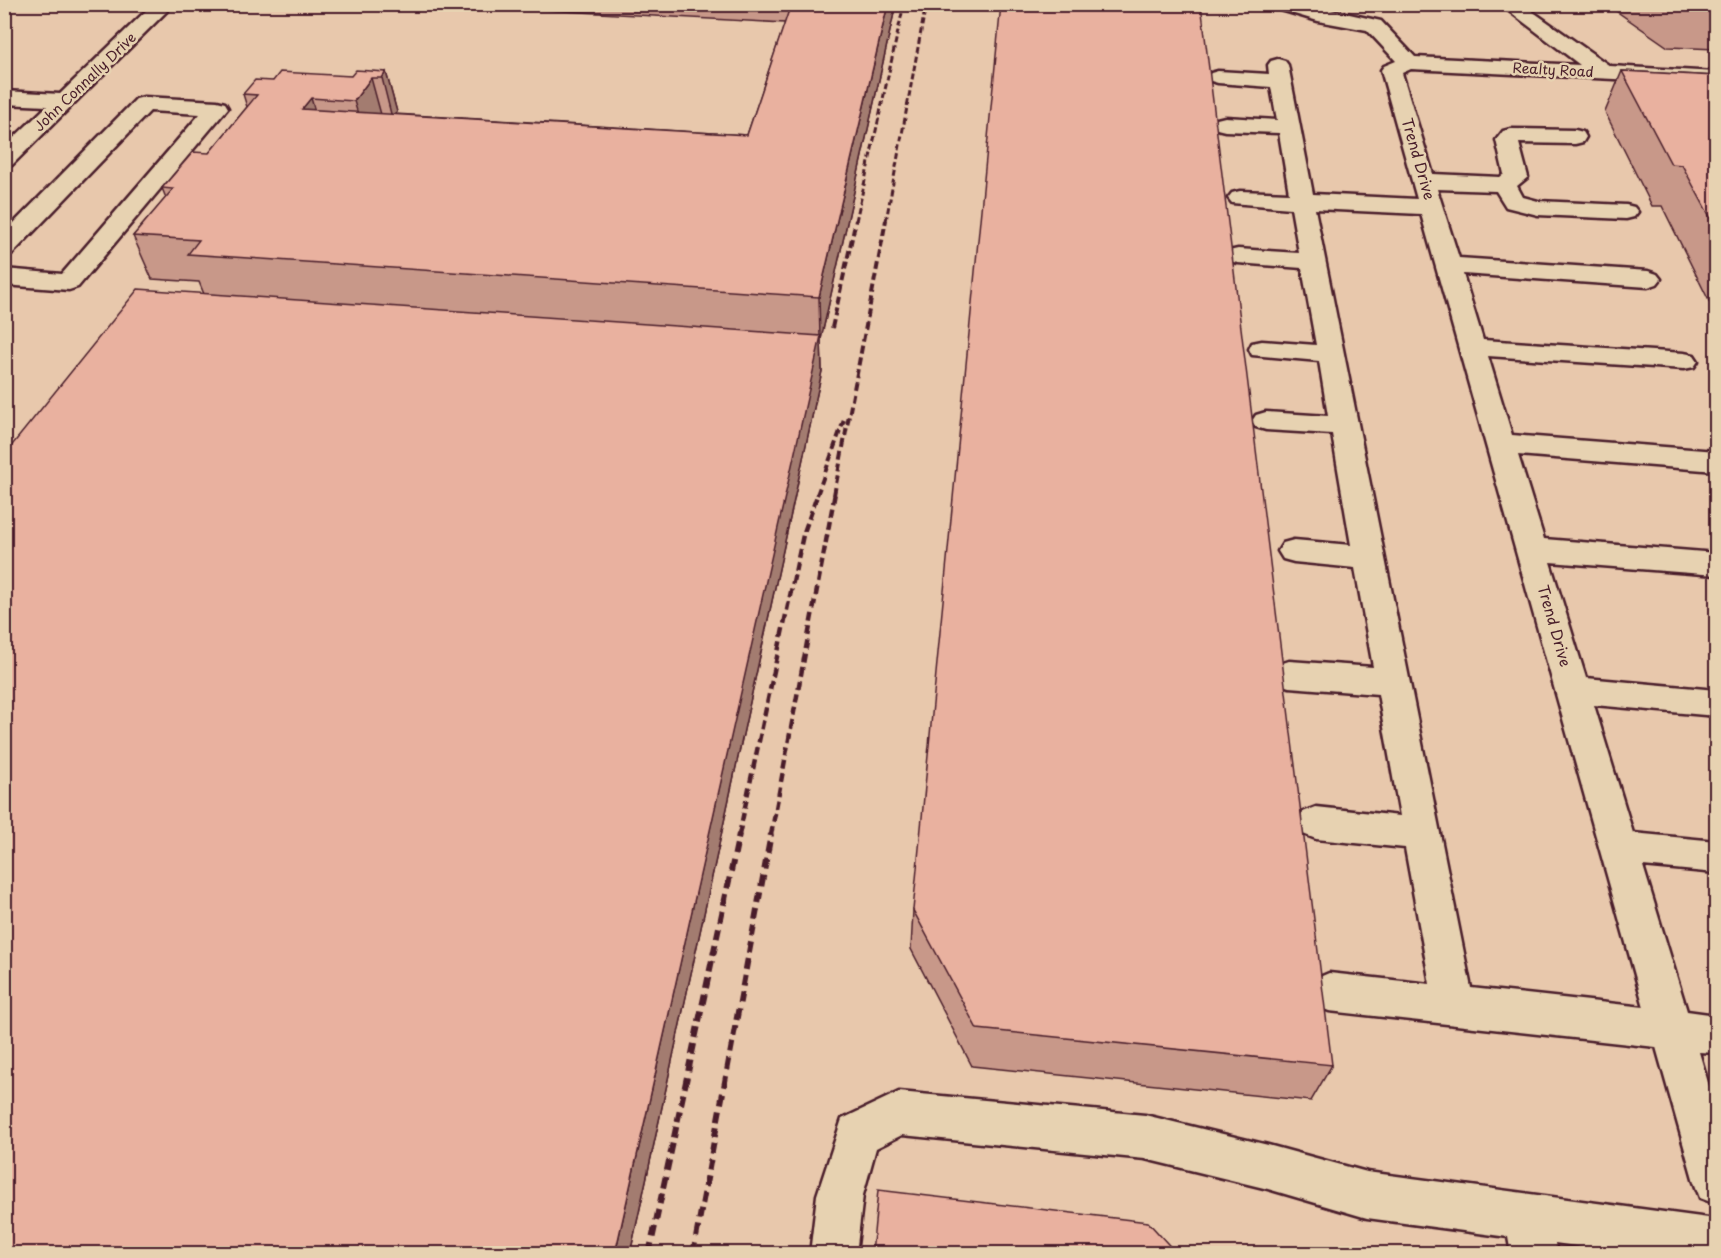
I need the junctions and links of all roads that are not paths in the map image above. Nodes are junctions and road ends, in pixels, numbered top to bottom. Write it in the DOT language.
graph roads {
  1 [pos="165,4"];
  2 [pos="1281,4"];
  3 [pos="1509,4"];
  4 [pos="1400,66"];
  5 [pos="1605,73"];
  6 [pos="1218,77"];
  7 [pos="1716,78"];
  8 [pos="4,97"];
  9 [pos="66,101"];
  10 [pos="1225,124"];
  11 [pos="1289,127"];
  12 [pos="1575,137"];
  13 [pos="4,160"];
  14 [pos="1504,184"];
  15 [pos="1428,194"];
  16 [pos="1240,198"];
  17 [pos="1302,201"];
  18 [pos="1626,212"];
  19 [pos="4,248"];
  20 [pos="1238,256"];
  21 [pos="1313,261"];
  22 [pos="1448,265"];
  23 [pos="4,277"];
  24 [pos="1648,279"];
  25 [pos="1472,347"];
  26 [pos="1262,349"];
  27 [pos="1330,354"];
  28 [pos="1684,361"];
  29 [pos="1266,421"];
  30 [pos="1344,426"];
  31 [pos="1501,444"];
  32 [pos="1716,461"];
  33 [pos="1531,549"];
  34 [pos="1294,551"];
  35 [pos="1369,558"];
  36 [pos="1716,564"];
  37 [pos="1289,674"];
  38 [pos="1392,682"];
  39 [pos="1572,690"];
  40 [pos="1716,703"];
  41 [pos="1316,823"];
  42 [pos="1421,834"];
  43 [pos="1619,848"];
  44 [pos="1716,857"];
  45 [pos="1329,992"];
  46 [pos="1454,1006"];
  47 [pos="1672,1030"];
  48 [pos="1716,1034"];
  49 [pos="1716,1182"];
  50 [pos="1531,1235"];
  51 [pos="1716,1242"];
  52 [pos="833,1254"];
  1 -- 9 [label="street, John Connally Drive"];
  2 -- 4 [label="street"];
  3 -- 5 [label="street"];
  4 -- 5 [label="street, Realty Road"];
  4 -- 15 [label="street, Trend Drive"];
  5 -- 7 [label="street, Realty Road"];
  6 -- 11 [label="street"];
  8 -- 9 [label="street"];
  9 -- 13 [label="street, John Connally Drive"];
  10 -- 11 [label="street"];
  11 -- 17 [label="street"];
  12 -- 14 [label="street"];
  14 -- 15 [label="street"];
  14 -- 18 [label="street"];
  15 -- 17 [label="street"];
  15 -- 22 [label="street, Trend Drive"];
  16 -- 17 [label="street"];
  17 -- 21 [label="street"];
  19 -- 23 [label="street"];
  20 -- 21 [label="street"];
  21 -- 27 [label="street"];
  22 -- 24 [label="street"];
  22 -- 25 [label="street, Trend Drive"];
  25 -- 28 [label="street"];
  25 -- 31 [label="street, Trend Drive"];
  26 -- 27 [label="street"];
  27 -- 30 [label="street"];
  29 -- 30 [label="street"];
  30 -- 35 [label="street"];
  31 -- 32 [label="street"];
  31 -- 33 [label="street, Trend Drive"];
  33 -- 36 [label="street"];
  33 -- 39 [label="street, Trend Drive"];
  34 -- 35 [label="street"];
  35 -- 38 [label="street"];
  37 -- 38 [label="street"];
  38 -- 42 [label="street"];
  39 -- 40 [label="street"];
  39 -- 43 [label="street, Trend Drive"];
  41 -- 42 [label="street"];
  42 -- 46 [label="street"];
  43 -- 44 [label="street"];
  43 -- 47 [label="street, Trend Drive"];
  45 -- 46 [label="street"];
  46 -- 47 [label="street"];
  47 -- 48 [label="street"];
  47 -- 49 [label="street, Trend Drive"];
  50 -- 51 [label="street"];
  50 -- 52 [label="street"];
}
